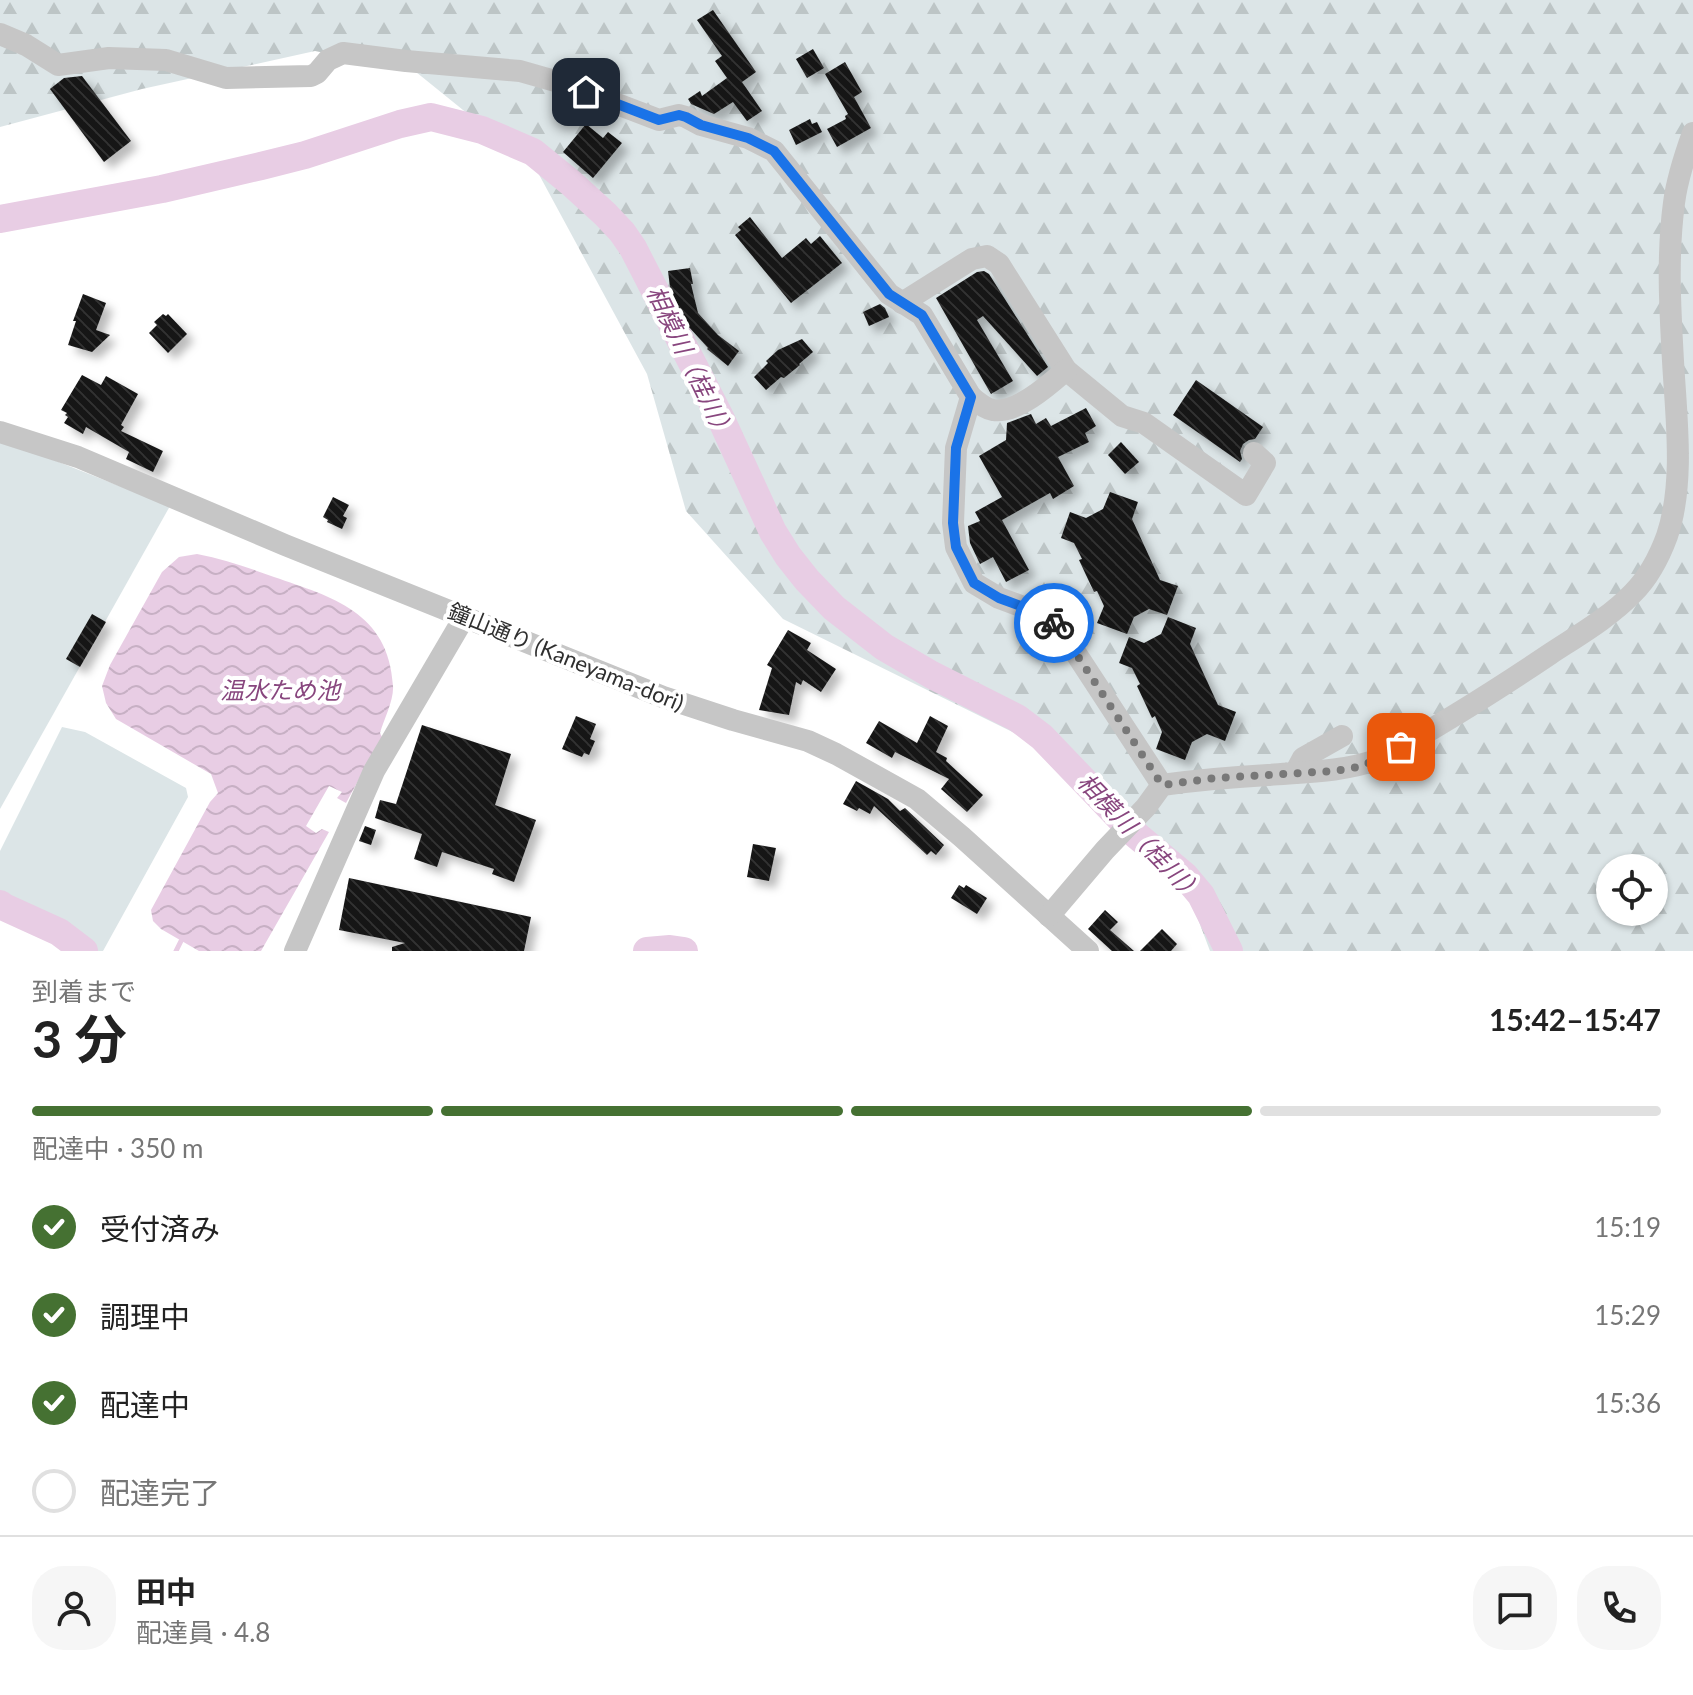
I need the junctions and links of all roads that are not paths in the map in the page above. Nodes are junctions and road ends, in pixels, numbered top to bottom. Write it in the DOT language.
graph roads {
  1 [pos="0,34"];
  2 [pos="1693,133"];
  3 [pos="902,303"];
  4 [pos="1066,370"];
  5 [pos="971,397"];
  6 [pos="0,432"];
  7 [pos="1254,453"];
  8 [pos="465,616"];
  9 [pos="1342,736"];
  10 [pos="1295,773"];
  11 [pos="1162,785"];
  12 [pos="1049,916"];
  13 [pos="1065,943"];
  14 [pos="295,951"];
  15 [pos="1088,951"];
  1 -- 3 [label="street"];
  2 -- 10 [label="street"];
  3 -- 4 [label="street"];
  3 -- 5 [label="street"];
  4 -- 5 [label="street"];
  4 -- 7 [label="street"];
  5 -- 11 [label="street"];
  6 -- 8 [label="street, 鐘山通り (Kaneyama-dori)"];
  8 -- 12 [label="street, 鐘山通り (Kaneyama-dori)"];
  8 -- 14 [label="street"];
  9 -- 10 [label="street"];
  10 -- 11 [label="street"];
  11 -- 12 [label="street"];
  12 -- 13 [label="street, 鐘山通り (Kaneyama-dori)"];
  13 -- 15 [label="street, 鐘山通り (Kaneyama-dori)"];
}
